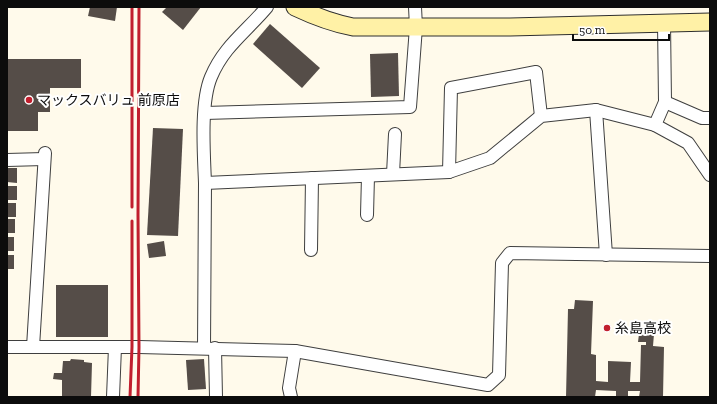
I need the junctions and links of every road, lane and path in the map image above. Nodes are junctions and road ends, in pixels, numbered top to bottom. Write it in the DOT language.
graph roads {
  1 [pos="267,7"];
  2 [pos="295,7"];
  3 [pos="415,7"];
  4 [pos="710,22"];
  5 [pos="664,23"];
  6 [pos="416,27"];
  7 [pos="665,102"];
  8 [pos="596,110"];
  9 [pos="205,113"];
  10 [pos="542,116"];
  11 [pos="710,118"];
  12 [pos="655,125"];
  13 [pos="395,134"];
  14 [pos="7,160"];
  15 [pos="449,172"];
  16 [pos="393,174"];
  17 [pos="710,175"];
  18 [pos="368,176"];
  19 [pos="312,178"];
  20 [pos="205,183"];
  21 [pos="367,215"];
  22 [pos="311,250"];
  23 [pos="606,255"];
  24 [pos="710,256"];
  25 [pos="32,347"];
  26 [pos="115,347"];
  27 [pos="7,348"];
  28 [pos="209,348"];
  29 [pos="295,351"];
  30 [pos="113,397"];
  31 [pos="216,397"];
  32 [pos="291,397"];
  1 -- 9 [label="street"];
  2 -- 6 [label="street"];
  3 -- 6 [label="street"];
  4 -- 5 [label="street"];
  5 -- 6 [label="street"];
  5 -- 7 [label="street"];
  6 -- 9 [label="street"];
  7 -- 11 [label="street"];
  7 -- 12 [label="street"];
  8 -- 10 [label="street"];
  8 -- 12 [label="street"];
  8 -- 23 [label="street"];
  9 -- 20 [label="street"];
  10 -- 15 [label="street"];
  10 -- 15 [label="street"];
  12 -- 17 [label="street"];
  13 -- 16 [label="street"];
  14 -- 25 [label="street"];
  15 -- 16 [label="street"];
  16 -- 18 [label="street"];
  18 -- 19 [label="street"];
  18 -- 21 [label="street"];
  19 -- 20 [label="street"];
  19 -- 22 [label="street"];
  20 -- 28 [label="street"];
  23 -- 24 [label="street"];
  23 -- 29 [label="street"];
  25 -- 26 [label="street"];
  25 -- 27 [label="street"];
  26 -- 28 [label="street"];
  26 -- 30 [label="street"];
  28 -- 29 [label="street"];
  28 -- 31 [label="street"];
  29 -- 32 [label="street"];
}
